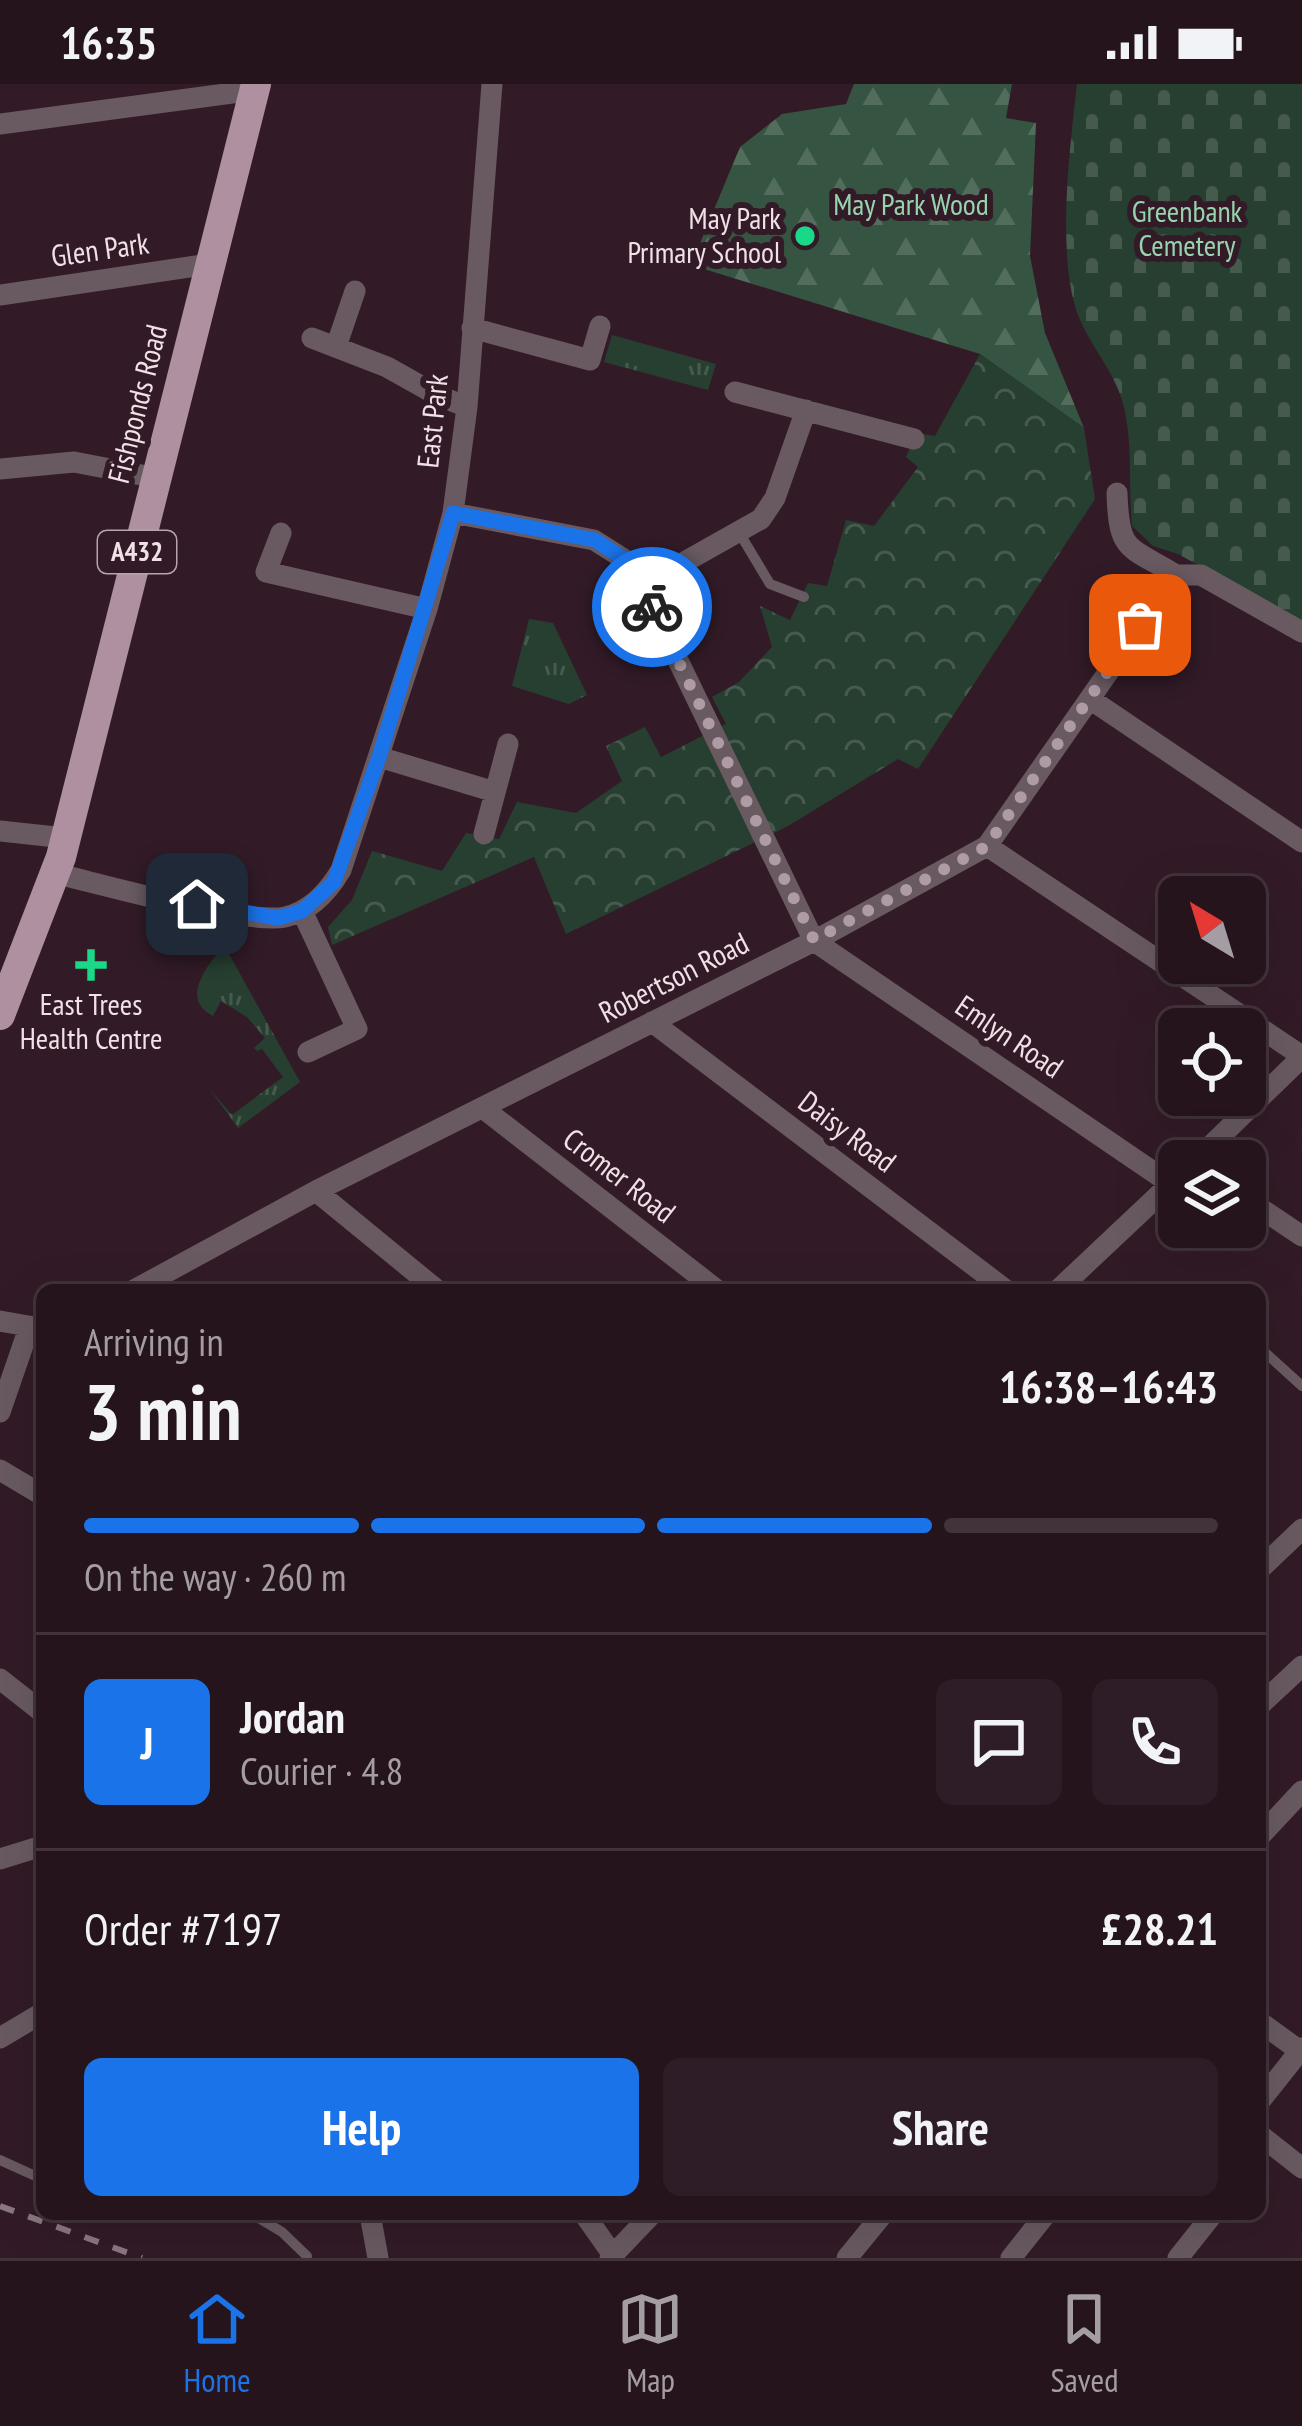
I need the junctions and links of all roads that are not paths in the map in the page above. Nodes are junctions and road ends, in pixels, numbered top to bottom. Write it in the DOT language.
graph roads {
  1 [pos="492,84"];
  2 [pos="256,87"];
  3 [pos="112,95"];
  4 [pos="0,124"];
  5 [pos="209,264"];
  6 [pos="355,291"];
  7 [pos="0,295"];
  8 [pos="600,326"];
  9 [pos="472,328"];
  10 [pos="312,338"];
  11 [pos="336,347"];
  12 [pos="735,392"];
  13 [pos="467,407"];
  14 [pos="806,410"];
  15 [pos="914,439"];
  16 [pos="0,469"];
  17 [pos="157,478"];
  18 [pos="1117,493"];
  19 [pos="453,513"];
  20 [pos="281,533"];
  21 [pos="740,534"];
  22 [pos="1175,575"];
  23 [pos="642,586"];
  24 [pos="804,597"];
  25 [pos="427,609"];
  26 [pos="1302,632"];
  27 [pos="1090,699"];
  28 [pos="508,744"];
  29 [pos="379,757"];
  30 [pos="495,792"];
  31 [pos="0,831"];
  32 [pos="484,834"];
  33 [pos="65,838"];
  34 [pos="1302,842"];
  35 [pos="987,846"];
  36 [pos="54,873"];
  37 [pos="302,911"];
  38 [pos="814,940"];
  39 [pos="0,1015"];
  40 [pos="652,1022"];
  41 [pos="308,1052"];
  42 [pos="1302,1057"];
  43 [pos="484,1109"];
  44 [pos="1217,1140"];
  45 [pos="1158,1169"];
  46 [pos="316,1191"];
  47 [pos="1158,1197"];
  48 [pos="1266,1212"];
  49 [pos="1302,1236"];
  50 [pos="145,1284"];
  51 [pos="430,1284"];
  52 [pos="709,1284"];
  53 [pos="998,1284"];
  54 [pos="1072,1284"];
  55 [pos="0,1321"];
  56 [pos="35,1328"];
  57 [pos="1266,1353"];
  58 [pos="1302,1386"];
  59 [pos="0,1412"];
  60 [pos="0,1470"];
  61 [pos="36,1491"];
  62 [pos="1302,1529"];
  63 [pos="1266,1563"];
  64 [pos="1302,1666"];
  65 [pos="0,1679"];
  66 [pos="1266,1699"];
  67 [pos="36,1707"];
  68 [pos="1302,1791"];
  69 [pos="1266,1830"];
  70 [pos="36,1848"];
  71 [pos="0,1859"];
  72 [pos="36,2017"];
  73 [pos="1266,2026"];
  74 [pos="0,2038"];
  75 [pos="1301,2050"];
  76 [pos="1266,2094"];
  77 [pos="1266,2146"];
  78 [pos="0,2160"];
  79 [pos="1302,2168"];
  80 [pos="36,2176"];
  81 [pos="263,2220"];
  82 [pos="371,2220"];
  83 [pos="588,2220"];
  84 [pos="646,2220"];
  85 [pos="878,2220"];
  86 [pos="1041,2220"];
  87 [pos="1208,2220"];
  88 [pos="307,2256"];
  89 [pos="612,2257"];
  90 [pos="378,2258"];
  91 [pos="847,2258"];
  92 [pos="1011,2258"];
  93 [pos="1178,2258"];
  1 -- 9 [label="street, East Park"];
  2 -- 3 [label="street"];
  2 -- 5 [label="main road, Fishponds Road / A432"];
  3 -- 4 [label="street"];
  5 -- 7 [label="street, Glen Park"];
  5 -- 17 [label="main road, Fishponds Road / A432"];
  6 -- 11 [label="street"];
  8 -- 9 [label="street"];
  9 -- 13 [label="street, East Park"];
  10 -- 11 [label="street"];
  11 -- 13 [label="street"];
  12 -- 14 [label="street"];
  13 -- 19 [label="street, East Park"];
  14 -- 15 [label="street"];
  14 -- 21 [label="street"];
  16 -- 17 [label="street"];
  17 -- 33 [label="main road, Fishponds Road / A432"];
  18 -- 22 [label="street"];
  19 -- 23 [label="street"];
  19 -- 25 [label="street, East Park"];
  20 -- 25 [label="street"];
  21 -- 23 [label="street"];
  21 -- 24 [label="lane"];
  22 -- 26 [label="street"];
  22 -- 27 [label="street, Robertson Road"];
  23 -- 38 [label="street"];
  25 -- 29 [label="street, East Park"];
  27 -- 34 [label="street"];
  27 -- 35 [label="street, Robertson Road"];
  28 -- 30 [label="street"];
  29 -- 30 [label="street"];
  29 -- 37 [label="street, East Park"];
  30 -- 32 [label="street"];
  31 -- 33 [label="street"];
  33 -- 36 [label="main road, Fishponds Road / A432"];
  35 -- 38 [label="street, Robertson Road"];
  35 -- 42 [label="street"];
  36 -- 37 [label="street"];
  36 -- 39 [label="main road, Fishponds Road / A432"];
  37 -- 41 [label="street"];
  38 -- 40 [label="street, Robertson Road"];
  38 -- 45 [label="street, Emlyn Road"];
  40 -- 43 [label="street, Robertson Road"];
  40 -- 53 [label="street, Daisy Road"];
  42 -- 44 [label="street"];
  43 -- 46 [label="street, Robertson Road"];
  43 -- 52 [label="street, Cromer Road"];
  46 -- 50 [label="street, Robertson Road"];
  46 -- 51 [label="street"];
  47 -- 54 [label="street"];
  48 -- 49 [label="street"];
  55 -- 56 [label="street"];
  56 -- 59 [label="street"];
  57 -- 58 [label="lane"];
  60 -- 61 [label="street"];
  62 -- 63 [label="street"];
  64 -- 66 [label="street"];
  65 -- 67 [label="street"];
  68 -- 69 [label="street"];
  70 -- 71 [label="street"];
  72 -- 74 [label="street"];
  73 -- 75 [label="street"];
  75 -- 76 [label="street"];
  77 -- 79 [label="street"];
  78 -- 80 [label="lane"];
  81 -- 88 [label="lane"];
  82 -- 90 [label="street"];
  83 -- 89 [label="street"];
  84 -- 89 [label="street"];
  85 -- 91 [label="street"];
  86 -- 92 [label="street"];
  87 -- 93 [label="street"];
}
